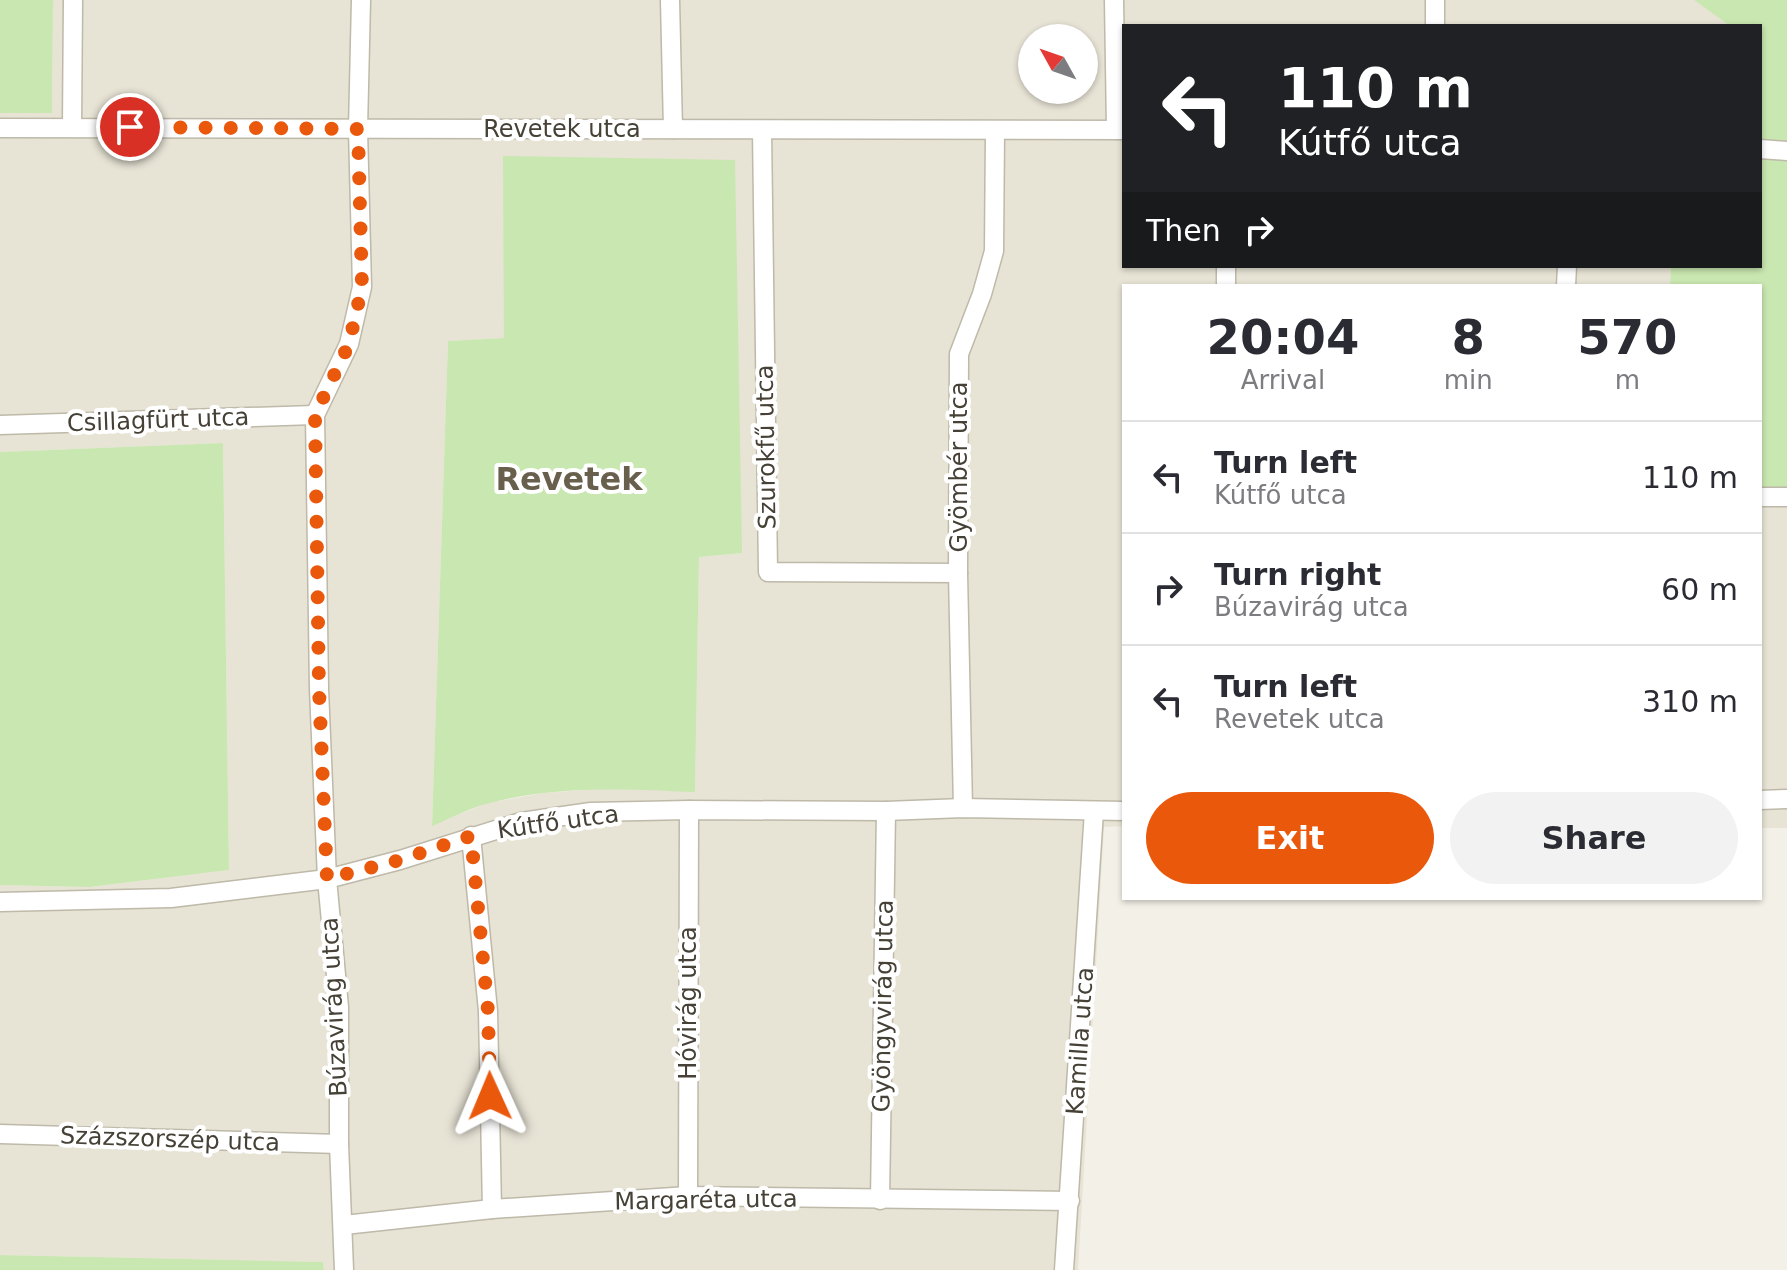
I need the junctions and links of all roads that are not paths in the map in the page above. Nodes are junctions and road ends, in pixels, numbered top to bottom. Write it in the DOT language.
graph roads {
  1 [pos="73,0"];
  2 [pos="361,0"];
  3 [pos="670,0"];
  4 [pos="1114,0"];
  5 [pos="1435,0"];
  6 [pos="1435,24"];
  7 [pos="72,127"];
  8 [pos="0,128"];
  9 [pos="358,129"];
  10 [pos="673,129"];
  11 [pos="762,130"];
  12 [pos="1120,130"];
  13 [pos="995,131"];
  14 [pos="1762,149"];
  15 [pos="1787,151"];
  16 [pos="315,415"];
  17 [pos="0,425"];
  18 [pos="1762,497"];
  19 [pos="1787,497"];
  20 [pos="958,573"];
  21 [pos="1787,799"];
  22 [pos="1762,800"];
  23 [pos="963,808"];
  24 [pos="689,810"];
  25 [pos="886,811"];
  26 [pos="1094,811"];
  27 [pos="1122,811"];
  28 [pos="471,836"];
  29 [pos="327,879"];
  30 [pos="0,902"];
  31 [pos="0,1134"];
  32 [pos="339,1144"];
  33 [pos="688,1196"];
  34 [pos="880,1200"];
  35 [pos="1070,1201"];
  36 [pos="492,1209"];
  37 [pos="344,1225"];
  38 [pos="344,1270"];
  39 [pos="1064,1270"];
  1 -- 7 [label="street"];
  2 -- 9 [label="street, Búzavirág utca"];
  3 -- 10 [label="street"];
  4 -- 12 [label="street"];
  5 -- 6 [label="street"];
  7 -- 8 [label="street, Revetek utca"];
  7 -- 9 [label="street, Revetek utca"];
  9 -- 10 [label="street, Revetek utca"];
  9 -- 16 [label="street, Búzavirág utca"];
  10 -- 11 [label="street, Revetek utca"];
  11 -- 13 [label="street, Revetek utca"];
  11 -- 20 [label="street, Szurokfű utca"];
  12 -- 13 [label="street, Revetek utca"];
  13 -- 20 [label="street, Gyömbér utca"];
  14 -- 15 [label="street"];
  16 -- 17 [label="street, Csillagfürt utca"];
  16 -- 29 [label="street, Búzavirág utca"];
  18 -- 19 [label="street"];
  20 -- 23 [label="street, Gyömbér utca"];
  21 -- 22 [label="street"];
  23 -- 25 [label="street, Kútfő utca"];
  23 -- 26 [label="street, Kútfő utca"];
  24 -- 25 [label="street, Kútfő utca"];
  24 -- 28 [label="street, Kútfő utca"];
  24 -- 33 [label="street, Hóvirág utca"];
  25 -- 34 [label="street, Gyöngyvirág utca"];
  26 -- 27 [label="street, Kútfő utca"];
  26 -- 35 [label="street, Kamilla utca"];
  28 -- 29 [label="street, Kútfő utca"];
  28 -- 36 [label="street"];
  29 -- 30 [label="street, Kútfő utca"];
  29 -- 32 [label="street, Búzavirág utca"];
  31 -- 32 [label="street, Százszorszép utca"];
  32 -- 37 [label="street, Búzavirág utca"];
  33 -- 34 [label="street, Margaréta utca"];
  33 -- 36 [label="street, Margaréta utca"];
  34 -- 35 [label="street, Margaréta utca"];
  35 -- 39 [label="street, Kamilla utca"];
  36 -- 37 [label="street, Margaréta utca"];
  37 -- 38 [label="street, Búzavirág utca"];
}
